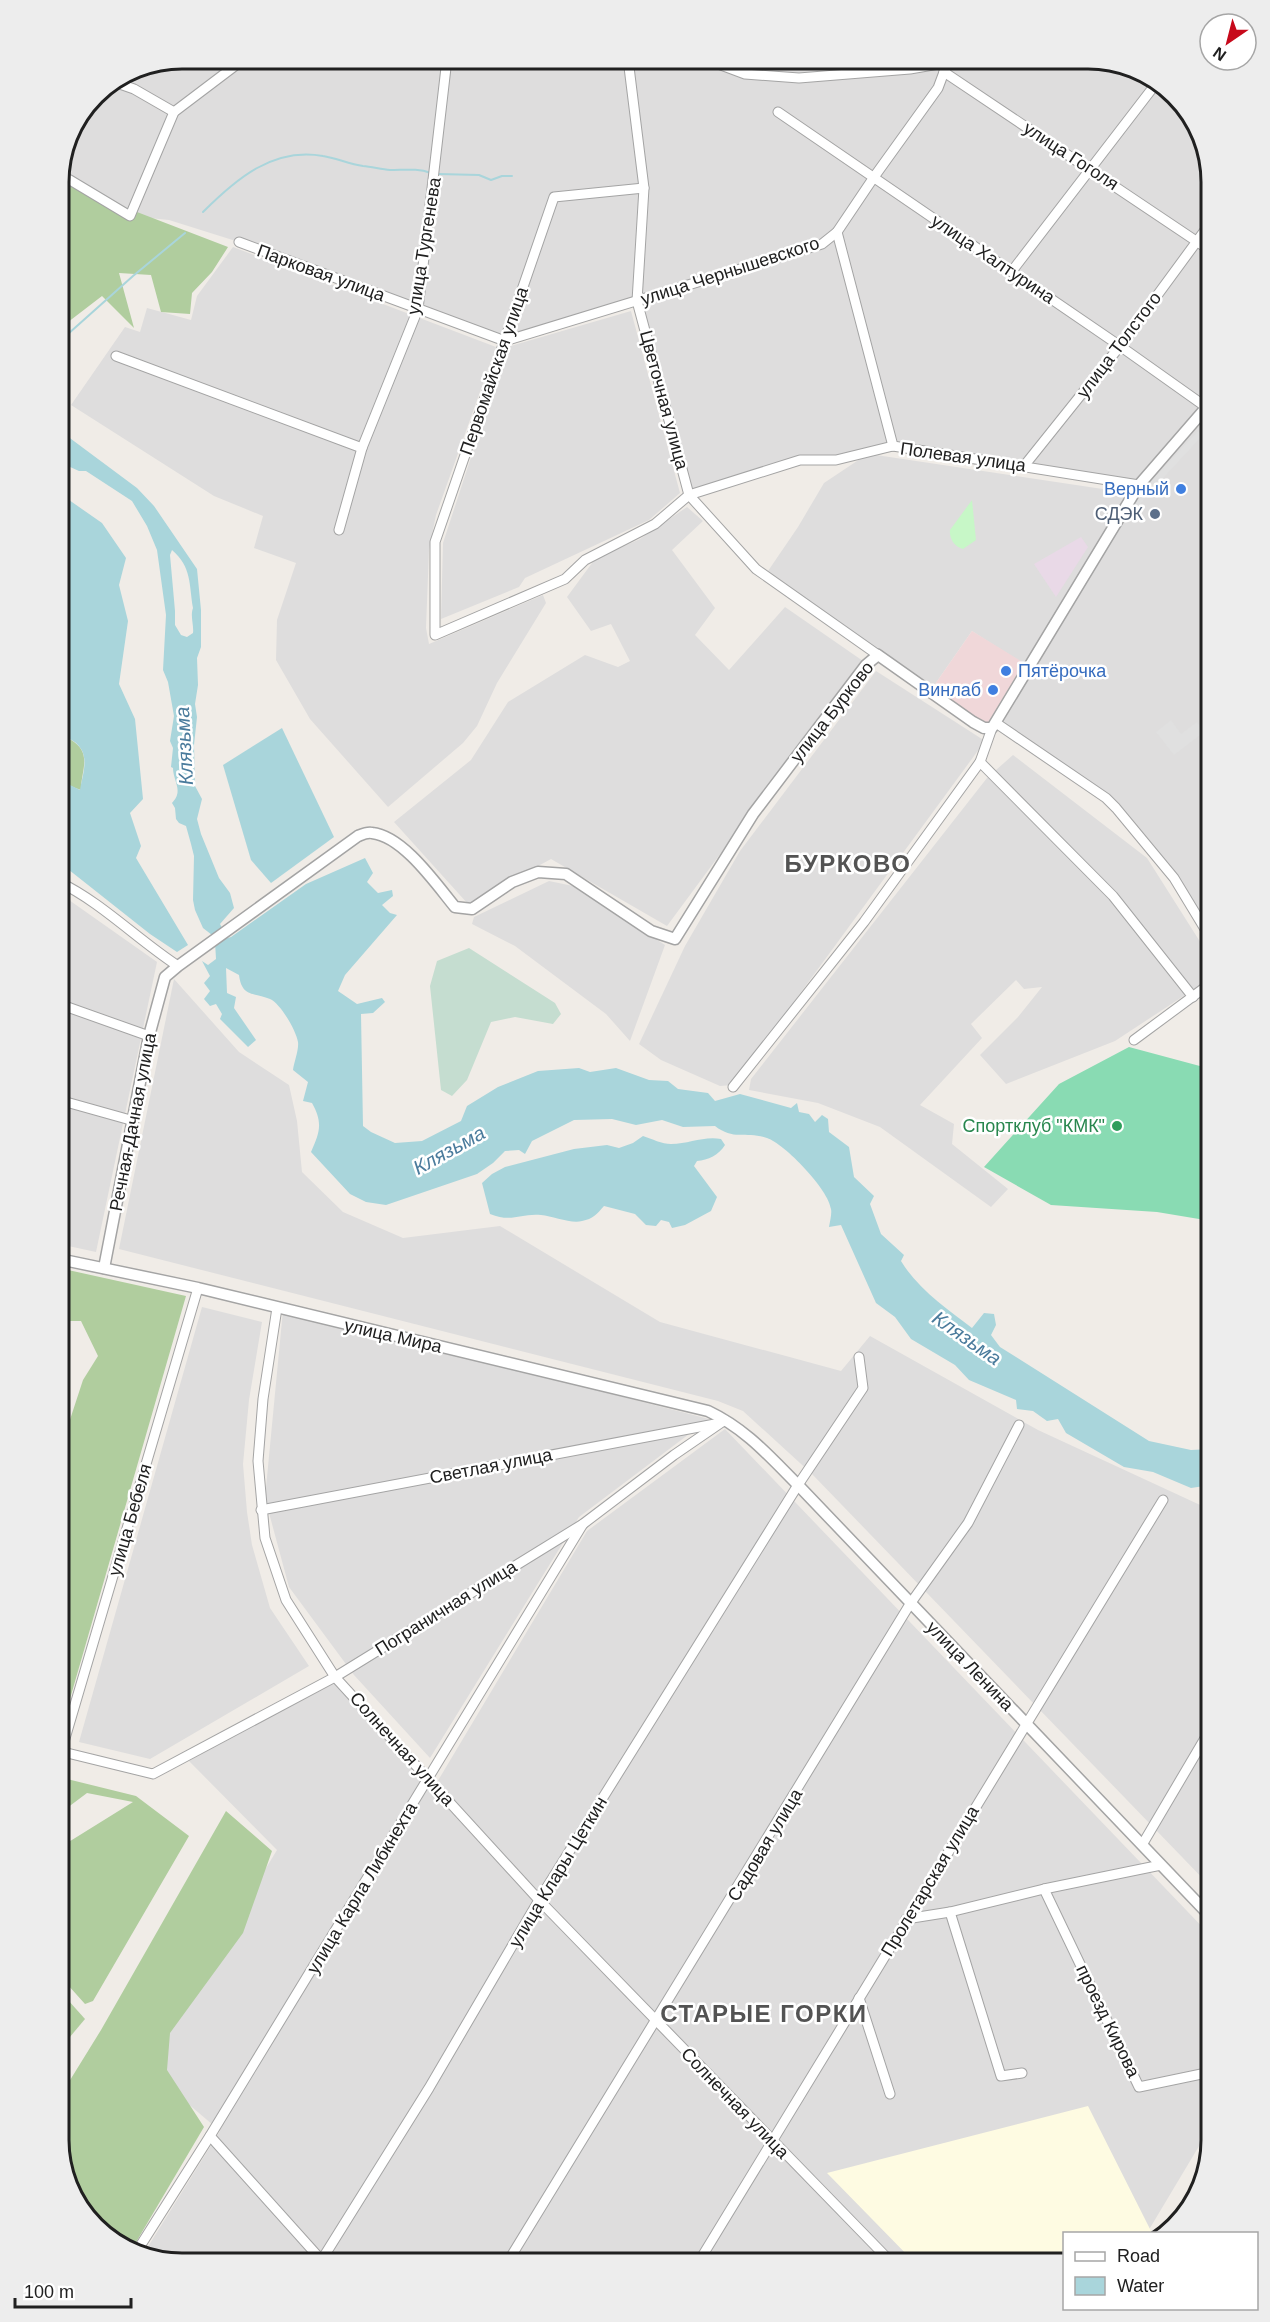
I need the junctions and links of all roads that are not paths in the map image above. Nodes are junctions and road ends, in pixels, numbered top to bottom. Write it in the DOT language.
graph roads {
  1 [pos="230,69"];
  2 [pos="446,69"];
  3 [pos="629,69"];
  4 [pos="732,69"];
  5 [pos="910,69"];
  6 [pos="945,69"];
  7 [pos="944,72"];
  8 [pos="124,85"];
  9 [pos="1152,89"];
  10 [pos="174,112"];
  11 [pos="778,112"];
  12 [pos="1091,170"];
  13 [pos="874,177"];
  14 [pos="69,180"];
  15 [pos="644,188"];
  16 [pos="837,232"];
  17 [pos="1201,235"];
  18 [pos="1197,240"];
  19 [pos="238,242"];
  20 [pos="1201,243"];
  21 [pos="1012,272"];
  22 [pos="637,301"];
  23 [pos="418,309"];
  24 [pos="505,341"];
  25 [pos="1120,346"];
  26 [pos="116,356"];
  27 [pos="1201,400"];
  28 [pos="1201,414"];
  29 [pos="893,446"];
  30 [pos="362,448"];
  31 [pos="1024,466"];
  32 [pos="1139,485"];
  33 [pos="689,495"];
  34 [pos="339,530"];
  35 [pos="435,635"];
  36 [pos="878,655"];
  37 [pos="994,726"];
  38 [pos="980,762"];
  39 [pos="69,887"];
  40 [pos="1201,921"];
  41 [pos="178,966"];
  42 [pos="1201,990"];
  43 [pos="1192,997"];
  44 [pos="69,1008"];
  45 [pos="149,1036"];
  46 [pos="1134,1040"];
  47 [pos="733,1088"];
  48 [pos="69,1103"];
  49 [pos="134,1121"];
  50 [pos="69,1261"];
  51 [pos="104,1268"];
  52 [pos="198,1288"];
  53 [pos="278,1308"];
  54 [pos="859,1357"];
  55 [pos="723,1421"];
  56 [pos="1019,1425"];
  57 [pos="798,1485"];
  58 [pos="1163,1500"];
  59 [pos="261,1510"];
  60 [pos="583,1524"];
  61 [pos="910,1604"];
  62 [pos="335,1677"];
  63 [pos="69,1721"];
  64 [pos="1026,1724"];
  65 [pos="1201,1746"];
  66 [pos="69,1753"];
  67 [pos="429,1779"];
  68 [pos="1142,1845"];
  69 [pos="1161,1865"];
  70 [pos="1044,1889"];
  71 [pos="539,1900"];
  72 [pos="1201,1906"];
  73 [pos="950,1912"];
  74 [pos="906,1919"];
  75 [pos="859,1998"];
  76 [pos="657,2021"];
  77 [pos="1022,2073"];
  78 [pos="1201,2074"];
  79 [pos="890,2094"];
  80 [pos="210,2136"];
  81 [pos="771,2141"];
  82 [pos="142,2245"];
  83 [pos="315,2253"];
  84 [pos="328,2253"];
  85 [pos="513,2253"];
  86 [pos="704,2253"];
  87 [pos="881,2253"];
  1 -- 10 [label="street"];
  2 -- 23 [label="street, улица Тургенева"];
  3 -- 15 [label="street, Цветочная улица"];
  4 -- 5 [label="street"];
  6 -- 7 [label="street"];
  7 -- 12 [label="street, улица Гоголя"];
  7 -- 13 [label="street, улица Чернышевского"];
  8 -- 10 [label="street"];
  9 -- 12 [label="street"];
  10 -- 14 [label="street"];
  11 -- 13 [label="street, улица Халтурина"];
  12 -- 18 [label="street, улица Гоголя"];
  12 -- 21 [label="street"];
  13 -- 16 [label="street, улица Чернышевского"];
  13 -- 21 [label="street, улица Халтурина"];
  15 -- 22 [label="street, Цветочная улица"];
  15 -- 24 [label="street, Первомайская улица"];
  16 -- 22 [label="street, улица Чернышевского"];
  16 -- 29 [label="street"];
  17 -- 18 [label="street, улица Толстого"];
  18 -- 20 [label="street, улица Гоголя"];
  18 -- 25 [label="street, улица Толстого"];
  19 -- 23 [label="street, Парковая улица"];
  21 -- 25 [label="street, улица Халтурина"];
  22 -- 24 [label="street, улица Чернышевского"];
  22 -- 33 [label="street, Цветочная улица"];
  23 -- 24 [label="street, Парковая улица"];
  23 -- 30 [label="street, улица Тургенева"];
  24 -- 35 [label="street, Первомайская улица"];
  25 -- 27 [label="street, улица Халтурина"];
  25 -- 31 [label="street, улица Толстого"];
  26 -- 30 [label="street"];
  28 -- 32 [label="street"];
  29 -- 31 [label="street, Полевая улица"];
  29 -- 33 [label="street, Полевая улица"];
  30 -- 34 [label="street, улица Тургенева"];
  31 -- 32 [label="street, Полевая улица"];
  32 -- 37 [label="street"];
  33 -- 35 [label="street, Полевая улица"];
  33 -- 36 [label="street, Цветочная улица"];
  36 -- 37 [label="street, улица Бурково"];
  36 -- 41 [label="street, улица Бурково"];
  37 -- 38 [label="street"];
  37 -- 40 [label="street"];
  38 -- 43 [label="street"];
  38 -- 47 [label="street"];
  39 -- 41 [label="street"];
  41 -- 45 [label="street, Речная-Дачная улица"];
  42 -- 43 [label="street"];
  43 -- 46 [label="street"];
  44 -- 45 [label="street"];
  45 -- 49 [label="street, Речная-Дачная улица"];
  48 -- 49 [label="street"];
  49 -- 51 [label="street, Речная-Дачная улица"];
  50 -- 51 [label="street, улица Мира"];
  51 -- 52 [label="street, улица Мира"];
  52 -- 53 [label="street, улица Мира"];
  52 -- 63 [label="street, улица Бебеля"];
  53 -- 55 [label="street, улица Мира"];
  53 -- 59 [label="street, Солнечная улица"];
  54 -- 57 [label="street, улица Клары Цеткин"];
  55 -- 57 [label="street, улица Ленина"];
  55 -- 59 [label="street, Светлая улица"];
  55 -- 60 [label="street, Пограничная улица"];
  56 -- 61 [label="street, Садовая улица"];
  57 -- 61 [label="street, улица Ленина"];
  57 -- 71 [label="street, улица Клары Цеткин"];
  58 -- 64 [label="street, Пролетарская улица"];
  59 -- 62 [label="street, Солнечная улица"];
  60 -- 62 [label="street, Пограничная улица"];
  60 -- 67 [label="street, улица Карла Либкнехта"];
  61 -- 64 [label="street, улица Ленина"];
  61 -- 76 [label="street, Садовая улица"];
  62 -- 66 [label="street, Пограничная улица"];
  62 -- 67 [label="street, Солнечная улица"];
  64 -- 68 [label="street, улица Ленина"];
  64 -- 74 [label="street, Пролетарская улица"];
  65 -- 68 [label="street"];
  67 -- 71 [label="street, Солнечная улица"];
  67 -- 80 [label="street, улица Карла Либкнехта"];
  68 -- 69 [label="street, улица Ленина"];
  69 -- 70 [label="street"];
  69 -- 72 [label="street, улица Ленина"];
  70 -- 73 [label="street"];
  70 -- 78 [label="street, проезд Кирова"];
  71 -- 76 [label="street, Солнечная улица"];
  71 -- 84 [label="street, улица Клары Цеткин"];
  73 -- 74 [label="street"];
  73 -- 77 [label="street"];
  74 -- 75 [label="street, Пролетарская улица"];
  75 -- 79 [label="street"];
  75 -- 81 [label="street, Пролетарская улица"];
  76 -- 81 [label="street, Солнечная улица"];
  76 -- 85 [label="street, Садовая улица"];
  80 -- 82 [label="street, улица Карла Либкнехта"];
  80 -- 83 [label="street"];
  81 -- 86 [label="street, Пролетарская улица"];
  81 -- 87 [label="street, Солнечная улица"];
}
